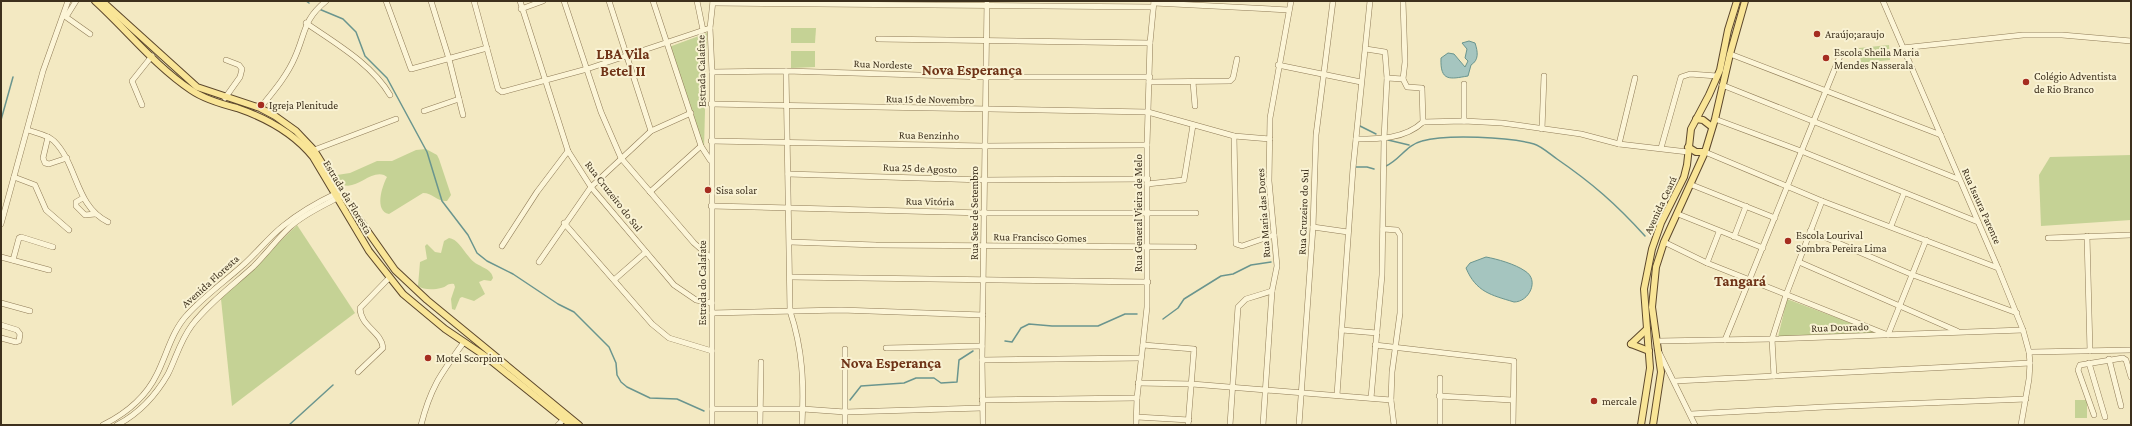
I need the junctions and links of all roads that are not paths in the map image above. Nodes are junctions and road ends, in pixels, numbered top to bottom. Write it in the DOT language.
graph roads {
  1 [pos="68,1"];
  2 [pos="76,1"];
  3 [pos="95,1"];
  4 [pos="102,1"];
  5 [pos="326,1"];
  6 [pos="386,1"];
  7 [pos="431,1"];
  8 [pos="474,1"];
  9 [pos="520,1"];
  10 [pos="543,1"];
  11 [pos="564,1"];
  12 [pos="609,1"];
  13 [pos="653,1"];
  14 [pos="697,1"];
  15 [pos="1291,1"];
  16 [pos="1333,1"];
  17 [pos="1370,1"];
  18 [pos="1403,1"];
  19 [pos="1738,1"];
  20 [pos="1745,1"];
  21 [pos="1883,1"];
  22 [pos="713,2"];
  23 [pos="988,3"];
  24 [pos="870,4"];
  25 [pos="1154,4"];
  26 [pos="521,9"];
  27 [pos="1289,10"];
  28 [pos="64,16"];
  29 [pos="306,23"];
  30 [pos="710,28"];
  31 [pos="703,30"];
  32 [pos="90,34"];
  33 [pos="878,39"];
  34 [pos="987,41"];
  35 [pos="2131,41"];
  36 [pos="666,43"];
  37 [pos="1150,43"];
  38 [pos="487,48"];
  39 [pos="1902,48"];
  40 [pos="1366,49"];
  41 [pos="1730,54"];
  42 [pos="626,55"];
  43 [pos="152,56"];
  44 [pos="1840,56"];
  45 [pos="449,59"];
  46 [pos="1237,59"];
  47 [pos="226,60"];
  48 [pos="1278,65"];
  49 [pos="587,69"];
  50 [pos="786,71"];
  51 [pos="712,72"];
  52 [pos="1322,75"];
  53 [pos="1544,76"];
  54 [pos="1717,76"];
  55 [pos="986,77"];
  56 [pos="1387,78"];
  57 [pos="1635,78"];
  58 [pos="1150,79"];
  59 [pos="1403,79"];
  60 [pos="546,80"];
  61 [pos="1194,82"];
  62 [pos="1361,82"];
  63 [pos="1464,84"];
  64 [pos="1722,85"];
  65 [pos="1826,90"];
  66 [pos="390,95"];
  67 [pos="225,98"];
  68 [pos="459,99"];
  69 [pos="712,104"];
  70 [pos="142,105"];
  71 [pos="786,106"];
  72 [pos="1195,106"];
  73 [pos="260,108"];
  74 [pos="424,110"];
  75 [pos="986,110"];
  76 [pos="1148,112"];
  77 [pos="691,113"];
  78 [pos="463,115"];
  79 [pos="396,119"];
  80 [pos="1696,119"];
  81 [pos="1715,119"];
  82 [pos="1815,120"];
  83 [pos="1464,121"];
  84 [pos="1423,122"];
  85 [pos="1193,125"];
  86 [pos="1712,127"];
  87 [pos="1542,128"];
  88 [pos="28,130"];
  89 [pos="651,131"];
  90 [pos="1941,135"];
  91 [pos="1234,136"];
  92 [pos="48,137"];
  93 [pos="1270,139"];
  94 [pos="1356,139"];
  95 [pos="1384,139"];
  96 [pos="711,141"];
  97 [pos="787,142"];
  98 [pos="1619,144"];
  99 [pos="1147,145"];
  100 [pos="701,146"];
  101 [pos="985,146"];
  102 [pos="1661,148"];
  103 [pos="1688,149"];
  104 [pos="314,150"];
  105 [pos="568,151"];
  106 [pos="1801,151"];
  107 [pos="1705,152"];
  108 [pos="67,158"];
  109 [pos="621,158"];
  110 [pos="711,161"];
  111 [pos="788,174"];
  112 [pos="14,177"];
  113 [pos="1958,179"];
  114 [pos="984,180"];
  115 [pos="1148,181"];
  116 [pos="1692,185"];
  117 [pos="1788,186"];
  118 [pos="591,187"];
  119 [pos="650,192"];
  120 [pos="1904,193"];
  121 [pos="339,195"];
  122 [pos="83,198"];
  123 [pos="1822,201"];
  124 [pos="711,206"];
  125 [pos="1746,206"];
  126 [pos="788,208"];
  127 [pos="984,213"];
  128 [pos="1147,213"];
  129 [pos="1196,213"];
  130 [pos="95,214"];
  131 [pos="1678,214"];
  132 [pos="1775,218"];
  133 [pos="108,222"];
  134 [pos="1978,222"];
  135 [pos="564,223"];
  136 [pos="1,224"];
  137 [pos="1891,226"];
  138 [pos="1313,227"];
  139 [pos="1383,229"];
  140 [pos="69,230"];
  141 [pos="1810,231"];
  142 [pos="1348,232"];
  143 [pos="1719,232"];
  144 [pos="1274,235"];
  145 [pos="2131,235"];
  146 [pos="2087,236"];
  147 [pos="1734,237"];
  148 [pos="2048,238"];
  149 [pos="1926,240"];
  150 [pos="790,242"];
  151 [pos="1664,242"];
  152 [pos="502,246"];
  153 [pos="984,246"];
  154 [pos="53,247"];
  155 [pos="1194,247"];
  156 [pos="1148,248"];
  157 [pos="1763,248"];
  158 [pos="646,252"];
  159 [pos="1,257"];
  160 [pos="712,258"];
  161 [pos="13,260"];
  162 [pos="539,262"];
  163 [pos="1799,262"];
  164 [pos="1707,263"];
  165 [pos="1998,268"];
  166 [pos="49,270"];
  167 [pos="1914,275"];
  168 [pos="791,277"];
  169 [pos="389,278"];
  170 [pos="1750,279"];
  171 [pos="614,280"];
  172 [pos="984,280"];
  173 [pos="1148,282"];
  174 [pos="410,285"];
  175 [pos="1272,291"];
  176 [pos="403,294"];
  177 [pos="1786,295"];
  178 [pos="427,300"];
  179 [pos="1,302"];
  180 [pos="712,303"];
  181 [pos="1900,305"];
  182 [pos="420,308"];
  183 [pos="30,311"];
  184 [pos="790,311"];
  185 [pos="712,313"];
  186 [pos="2017,313"];
  187 [pos="983,315"];
  188 [pos="1,325"];
  189 [pos="1647,329"];
  190 [pos="1342,330"];
  191 [pos="2023,330"];
  192 [pos="1959,332"];
  193 [pos="1377,333"];
  194 [pos="1888,335"];
  195 [pos="1,338"];
  196 [pos="1772,339"];
  197 [pos="1725,340"];
  198 [pos="1658,341"];
  199 [pos="464,342"];
  200 [pos="1649,342"];
  201 [pos="1143,345"];
  202 [pos="1375,345"];
  203 [pos="982,346"];
  204 [pos="1395,346"];
  205 [pos="886,348"];
  206 [pos="845,349"];
  207 [pos="2112,350"];
  208 [pos="2119,350"];
  209 [pos="2131,350"];
  210 [pos="712,351"];
  211 [pos="1649,351"];
  212 [pos="2090,351"];
  213 [pos="1659,352"];
  214 [pos="2029,352"];
  215 [pos="1141,358"];
  216 [pos="2120,358"];
  217 [pos="2111,359"];
  218 [pos="982,360"];
  219 [pos="761,362"];
  220 [pos="2030,363"];
  221 [pos="2089,363"];
  222 [pos="358,372"];
  223 [pos="1774,376"];
  224 [pos="2131,376"];
  225 [pos="1440,378"];
  226 [pos="1674,381"];
  227 [pos="1138,383"];
  228 [pos="1192,384"];
  229 [pos="1232,387"];
  230 [pos="1264,390"];
  231 [pos="1303,394"];
  232 [pos="1337,395"];
  233 [pos="1439,396"];
  234 [pos="1136,398"];
  235 [pos="1371,398"];
  236 [pos="2026,399"];
  237 [pos="982,400"];
  238 [pos="1391,400"];
  239 [pos="1512,400"];
  240 [pos="2121,406"];
  241 [pos="982,408"];
  242 [pos="712,409"];
  243 [pos="760,409"];
  244 [pos="803,409"];
  245 [pos="845,412"];
  246 [pos="1691,414"];
  247 [pos="2094,416"];
  248 [pos="1137,417"];
  249 [pos="2105,417"];
  250 [pos="564,419"];
  251 [pos="1189,422"];
  252 [pos="103,425"];
  253 [pos="117,425"];
  254 [pos="422,425"];
  255 [pos="558,425"];
  256 [pos="571,425"];
  257 [pos="579,425"];
  258 [pos="712,425"];
  259 [pos="760,425"];
  260 [pos="802,425"];
  261 [pos="845,425"];
  262 [pos="983,425"];
  263 [pos="1136,425"];
  264 [pos="1230,425"];
  265 [pos="1263,425"];
  266 [pos="1299,425"];
  267 [pos="1394,425"];
  268 [pos="1440,425"];
  269 [pos="1513,425"];
  270 [pos="1641,425"];
  271 [pos="1653,425"];
  272 [pos="1695,425"];
  273 [pos="2021,425"];
  1 -- 28 [label="street"];
  2 -- 28 [label="street"];
  3 -- 43 [label="main road, Estrada da Floresta"];
  4 -- 67 [label="main road, Estrada da Floresta"];
  5 -- 29 [label="street"];
  6 -- 45 [label="street"];
  7 -- 45 [label="street"];
  8 -- 38 [label="street"];
  9 -- 26 [label="street, Rua Cruzeiro do Sul"];
  10 -- 26 [label="street"];
  11 -- 49 [label="street"];
  12 -- 42 [label="street"];
  13 -- 36 [label="street"];
  14 -- 31 [label="street"];
  15 -- 27 [label="street, Rua Maria das Dores"];
  16 -- 52 [label="street, Rua Cruzeiro do Sul"];
  17 -- 40 [label="street"];
  18 -- 59 [label="street"];
  19 -- 54 [label="main road, Avenida Ceará"];
  20 -- 41 [label="main road, Avenida Ceará"];
  21 -- 39 [label="street, Rua Isaura Parente"];
  22 -- 24 [label="street"];
  22 -- 30 [label="street, Estrada Calafate"];
  23 -- 24 [label="street"];
  23 -- 25 [label="street"];
  23 -- 34 [label="street, Rua Sete de Setembro"];
  25 -- 27 [label="street"];
  25 -- 37 [label="street, Rua General Vieira de Melo"];
  26 -- 60 [label="street, Rua Cruzeiro do Sul"];
  27 -- 48 [label="street, Rua Maria das Dores"];
  28 -- 32 [label="street"];
  28 -- 88 [label="street"];
  29 -- 66 [label="street"];
  29 -- 73 [label="street"];
  30 -- 31 [label="street"];
  30 -- 51 [label="street, Estrada Calafate"];
  31 -- 36 [label="street"];
  33 -- 34 [label="street"];
  34 -- 37 [label="street"];
  34 -- 55 [label="street, Rua Sete de Setembro"];
  35 -- 39 [label="street"];
  36 -- 42 [label="street"];
  36 -- 77 [label="street"];
  37 -- 58 [label="street, Rua General Vieira de Melo"];
  38 -- 45 [label="street"];
  38 -- 60 [label="street"];
  39 -- 90 [label="street, Rua Isaura Parente"];
  40 -- 56 [label="street"];
  40 -- 62 [label="street"];
  41 -- 64 [label="main road, Avenida Ceará"];
  41 -- 65 [label="street"];
  42 -- 49 [label="street"];
  42 -- 89 [label="street"];
  43 -- 70 [label="street"];
  43 -- 121 [label="main road, Estrada da Floresta"];
  44 -- 65 [label="street"];
  45 -- 68 [label="street"];
  46 -- 61 [label="street, Rua Nordeste"];
  47 -- 67 [label="street"];
  48 -- 52 [label="street"];
  48 -- 93 [label="street, Rua Maria das Dores"];
  49 -- 60 [label="street"];
  49 -- 109 [label="street"];
  50 -- 51 [label="street, Rua Nordeste"];
  50 -- 55 [label="street, Rua Nordeste"];
  50 -- 71 [label="street"];
  51 -- 69 [label="street, Estrada Calafate"];
  52 -- 62 [label="street"];
  52 -- 138 [label="street, Rua Cruzeiro do Sul"];
  53 -- 87 [label="street"];
  54 -- 80 [label="main road, Avenida Ceará"];
  54 -- 102 [label="street"];
  55 -- 58 [label="street, Rua Nordeste"];
  55 -- 75 [label="street, Rua Sete de Setembro"];
  56 -- 59 [label="street"];
  56 -- 95 [label="street"];
  57 -- 98 [label="street"];
  58 -- 61 [label="street, Rua Nordeste"];
  58 -- 76 [label="street, Rua General Vieira de Melo"];
  59 -- 84 [label="street"];
  60 -- 105 [label="street, Rua Cruzeiro do Sul"];
  61 -- 72 [label="street"];
  62 -- 94 [label="street"];
  63 -- 83 [label="street"];
  64 -- 81 [label="main road, Avenida Ceará"];
  64 -- 82 [label="street"];
  65 -- 82 [label="street"];
  65 -- 90 [label="street"];
  67 -- 73 [label="main road, Estrada da Floresta"];
  68 -- 74 [label="street"];
  68 -- 78 [label="street"];
  69 -- 71 [label="street, Rua 15 de Novembro"];
  69 -- 96 [label="street, Estrada Calafate"];
  71 -- 75 [label="street, Rua 15 de Novembro"];
  71 -- 97 [label="street"];
  73 -- 104 [label="main road, Estrada da Floresta"];
  75 -- 76 [label="street, Rua 15 de Novembro"];
  75 -- 101 [label="street, Rua Sete de Setembro"];
  76 -- 85 [label="street, Rua 15 de Novembro"];
  76 -- 99 [label="street, Rua General Vieira de Melo"];
  77 -- 89 [label="street"];
  77 -- 100 [label="street"];
  79 -- 104 [label="street"];
  80 -- 86 [label="main road"];
  80 -- 103 [label="main road, Avenida Ceará"];
  81 -- 86 [label="main road, Avenida Ceará"];
  81 -- 106 [label="street"];
  82 -- 106 [label="street"];
  82 -- 113 [label="street"];
  83 -- 84 [label="street"];
  83 -- 87 [label="street"];
  84 -- 95 [label="street"];
  85 -- 91 [label="street, Rua 15 de Novembro"];
  85 -- 115 [label="street, Rua 25 de Agosto"];
  86 -- 107 [label="main road, Avenida Ceará"];
  87 -- 98 [label="street"];
  88 -- 92 [label="street"];
  88 -- 112 [label="street"];
  89 -- 109 [label="street"];
  90 -- 113 [label="street, Rua Isaura Parente"];
  91 -- 93 [label="street, Rua 15 de Novembro"];
  91 -- 144 [label="street"];
  92 -- 108 [label="street"];
  92 -- 108 [label="street"];
  93 -- 144 [label="street, Rua Maria das Dores"];
  94 -- 95 [label="street"];
  94 -- 142 [label="street"];
  95 -- 139 [label="street"];
  96 -- 97 [label="street, Rua Benzinho"];
  96 -- 110 [label="street, Estrada do Calafate"];
  97 -- 101 [label="street, Rua Benzinho"];
  97 -- 111 [label="street"];
  98 -- 102 [label="street"];
  99 -- 101 [label="street, Rua Benzinho"];
  99 -- 115 [label="street, Rua General Vieira de Melo"];
  100 -- 110 [label="street"];
  100 -- 119 [label="street"];
  101 -- 114 [label="street, Rua Sete de Setembro"];
  102 -- 103 [label="street"];
  103 -- 107 [label="main road"];
  103 -- 189 [label="main road, Avenida Ceará"];
  104 -- 121 [label="main road, Estrada da Floresta"];
  105 -- 118 [label="street, Rua Cruzeiro do Sul"];
  105 -- 152 [label="street"];
  106 -- 117 [label="street"];
  106 -- 120 [label="street"];
  107 -- 116 [label="main road, Avenida Ceará"];
  107 -- 117 [label="street"];
  108 -- 122 [label="street"];
  109 -- 118 [label="street"];
  109 -- 119 [label="street"];
  110 -- 124 [label="street, Estrada do Calafate"];
  111 -- 114 [label="street, Rua 25 de Agosto"];
  111 -- 126 [label="street"];
  112 -- 136 [label="street"];
  112 -- 140 [label="street"];
  113 -- 134 [label="street, Rua Isaura Parente"];
  114 -- 115 [label="street, Rua 25 de Agosto"];
  114 -- 127 [label="street, Rua Sete de Setembro"];
  115 -- 128 [label="street, Rua General Vieira de Melo"];
  116 -- 125 [label="street"];
  116 -- 131 [label="main road, Avenida Ceará"];
  117 -- 123 [label="street"];
  117 -- 132 [label="street"];
  118 -- 135 [label="street"];
  118 -- 158 [label="street, Rua Cruzeiro do Sul"];
  119 -- 160 [label="street"];
  120 -- 134 [label="street"];
  120 -- 137 [label="street"];
  121 -- 169 [label="main road, Estrada da Floresta"];
  121 -- 174 [label="main road, Estrada da Floresta"];
  121 -- 252 [label="street, Avenida Floresta"];
  121 -- 253 [label="street, Avenida Floresta"];
  122 -- 130 [label="street"];
  122 -- 130 [label="street"];
  123 -- 137 [label="street"];
  123 -- 141 [label="street"];
  124 -- 126 [label="street, Rua Vitória"];
  124 -- 160 [label="street, Estrada do Calafate"];
  125 -- 132 [label="street"];
  125 -- 147 [label="street"];
  126 -- 127 [label="street, Rua Vitória"];
  126 -- 150 [label="street"];
  127 -- 128 [label="street, Rua Vitória"];
  127 -- 153 [label="street, Rua Sete de Setembro"];
  128 -- 129 [label="street, Rua Vitória"];
  128 -- 156 [label="street, Rua General Vieira de Melo"];
  130 -- 133 [label="street"];
  131 -- 143 [label="street"];
  131 -- 151 [label="main road, Avenida Ceará"];
  132 -- 157 [label="street"];
  134 -- 165 [label="street, Rua Isaura Parente"];
  135 -- 162 [label="street"];
  135 -- 171 [label="street"];
  137 -- 149 [label="street"];
  138 -- 142 [label="street"];
  138 -- 231 [label="street, Rua Cruzeiro do Sul"];
  139 -- 193 [label="street"];
  139 -- 204 [label="street"];
  141 -- 163 [label="street"];
  141 -- 167 [label="street"];
  142 -- 190 [label="street"];
  143 -- 147 [label="street"];
  143 -- 164 [label="street"];
  144 -- 175 [label="street, Rua Maria das Dores"];
  145 -- 146 [label="street"];
  146 -- 148 [label="street"];
  146 -- 212 [label="street"];
  147 -- 157 [label="street"];
  149 -- 165 [label="street"];
  149 -- 167 [label="street"];
  150 -- 153 [label="street, Rua Francisco Gomes"];
  150 -- 168 [label="street"];
  151 -- 164 [label="street"];
  151 -- 198 [label="main road, Avenida Ceará"];
  153 -- 156 [label="street, Rua Francisco Gomes"];
  153 -- 172 [label="street, Rua Sete de Setembro"];
  154 -- 161 [label="street"];
  155 -- 156 [label="street, Rua Francisco Gomes"];
  156 -- 173 [label="street, Rua General Vieira de Melo"];
  157 -- 170 [label="street"];
  158 -- 171 [label="street"];
  158 -- 180 [label="street, Rua Cruzeiro do Sul"];
  159 -- 161 [label="street"];
  160 -- 180 [label="street, Estrada do Calafate"];
  161 -- 166 [label="street"];
  163 -- 177 [label="street"];
  163 -- 181 [label="street"];
  164 -- 170 [label="street"];
  165 -- 186 [label="street, Rua Isaura Parente"];
  167 -- 181 [label="street"];
  167 -- 186 [label="street"];
  168 -- 172 [label="street"];
  168 -- 184 [label="street"];
  169 -- 176 [label="main road, Estrada da Floresta"];
  169 -- 222 [label="street"];
  170 -- 177 [label="street"];
  170 -- 197 [label="street"];
  171 -- 210 [label="street"];
  172 -- 173 [label="street"];
  172 -- 187 [label="street, Rua Sete de Setembro"];
  173 -- 201 [label="street, Rua General Vieira de Melo"];
  174 -- 176 [label="main road"];
  174 -- 178 [label="main road, Estrada da Floresta"];
  175 -- 229 [label="street"];
  175 -- 230 [label="street, Rua Maria das Dores"];
  176 -- 182 [label="main road, Estrada da Floresta"];
  177 -- 194 [label="street"];
  177 -- 196 [label="street"];
  178 -- 182 [label="main road"];
  178 -- 257 [label="main road, Estrada da Floresta"];
  179 -- 183 [label="street"];
  180 -- 185 [label="street, Estrada do Calafate"];
  181 -- 192 [label="street"];
  181 -- 194 [label="street"];
  182 -- 199 [label="main road, Estrada da Floresta"];
  184 -- 185 [label="street"];
  184 -- 187 [label="street"];
  184 -- 244 [label="street"];
  185 -- 210 [label="street, Estrada do Calafate"];
  186 -- 191 [label="street, Rua Isaura Parente"];
  187 -- 203 [label="street, Rua Sete de Setembro"];
  188 -- 195 [label="street"];
  189 -- 200 [label="main road, Avenida Ceará"];
  189 -- 211 [label="main road"];
  190 -- 193 [label="street"];
  190 -- 232 [label="street"];
  191 -- 192 [label="street, Rua Dourado"];
  191 -- 214 [label="street, Rua Isaura Parente"];
  192 -- 194 [label="street, Rua Dourado"];
  193 -- 202 [label="street"];
  194 -- 196 [label="street, Rua Dourado"];
  196 -- 197 [label="street, Rua Dourado"];
  196 -- 223 [label="street"];
  197 -- 198 [label="street, Rua Dourado"];
  198 -- 213 [label="main road, Avenida Ceará"];
  199 -- 250 [label="main road, Estrada da Floresta"];
  199 -- 254 [label="street"];
  200 -- 211 [label="main road, Avenida Ceará"];
  200 -- 213 [label="main road"];
  201 -- 215 [label="street, Rua General Vieira de Melo"];
  201 -- 228 [label="street"];
  202 -- 204 [label="street"];
  202 -- 235 [label="street"];
  203 -- 205 [label="street"];
  203 -- 218 [label="street, Rua Sete de Setembro"];
  204 -- 238 [label="street"];
  204 -- 239 [label="street"];
  206 -- 245 [label="street"];
  207 -- 208 [label="street"];
  207 -- 212 [label="street"];
  207 -- 217 [label="street"];
  208 -- 209 [label="street"];
  208 -- 216 [label="street"];
  210 -- 242 [label="street, Estrada do Calafate"];
  211 -- 270 [label="main road, Avenida Ceará"];
  212 -- 214 [label="street"];
  213 -- 226 [label="street"];
  213 -- 271 [label="main road, Avenida Ceará"];
  214 -- 220 [label="street, Rua Isaura Parente"];
  215 -- 218 [label="street"];
  215 -- 227 [label="street, Rua General Vieira de Melo"];
  216 -- 217 [label="street"];
  216 -- 224 [label="street"];
  217 -- 221 [label="street"];
  217 -- 240 [label="street"];
  218 -- 237 [label="street, Rua Sete de Setembro"];
  219 -- 243 [label="street"];
  220 -- 223 [label="street"];
  220 -- 236 [label="street, Rua Isaura Parente"];
  221 -- 247 [label="street"];
  221 -- 249 [label="street"];
  223 -- 226 [label="street"];
  225 -- 233 [label="street"];
  226 -- 246 [label="street"];
  227 -- 228 [label="street"];
  227 -- 234 [label="street, Rua General Vieira de Melo"];
  228 -- 229 [label="street"];
  228 -- 251 [label="street"];
  229 -- 230 [label="street"];
  229 -- 264 [label="street"];
  230 -- 231 [label="street"];
  230 -- 265 [label="street, Rua Maria das Dores"];
  231 -- 232 [label="street"];
  231 -- 266 [label="street, Rua Cruzeiro do Sul"];
  232 -- 235 [label="street"];
  233 -- 239 [label="street"];
  233 -- 268 [label="street"];
  234 -- 237 [label="street"];
  234 -- 248 [label="street, Rua General Vieira de Melo"];
  235 -- 238 [label="street"];
  236 -- 246 [label="street"];
  236 -- 273 [label="street, Rua Isaura Parente"];
  237 -- 241 [label="street, Rua Sete de Setembro"];
  238 -- 267 [label="street"];
  239 -- 269 [label="street"];
  241 -- 245 [label="street"];
  241 -- 262 [label="street, Rua Sete de Setembro"];
  242 -- 243 [label="street"];
  242 -- 258 [label="street, Estrada do Calafate"];
  243 -- 244 [label="street"];
  243 -- 259 [label="street"];
  244 -- 245 [label="street"];
  244 -- 260 [label="street"];
  245 -- 261 [label="street"];
  246 -- 272 [label="street"];
  248 -- 251 [label="street"];
  248 -- 263 [label="street, Rua General Vieira de Melo"];
  250 -- 255 [label="street"];
  250 -- 256 [label="main road, Estrada da Floresta"];
}
